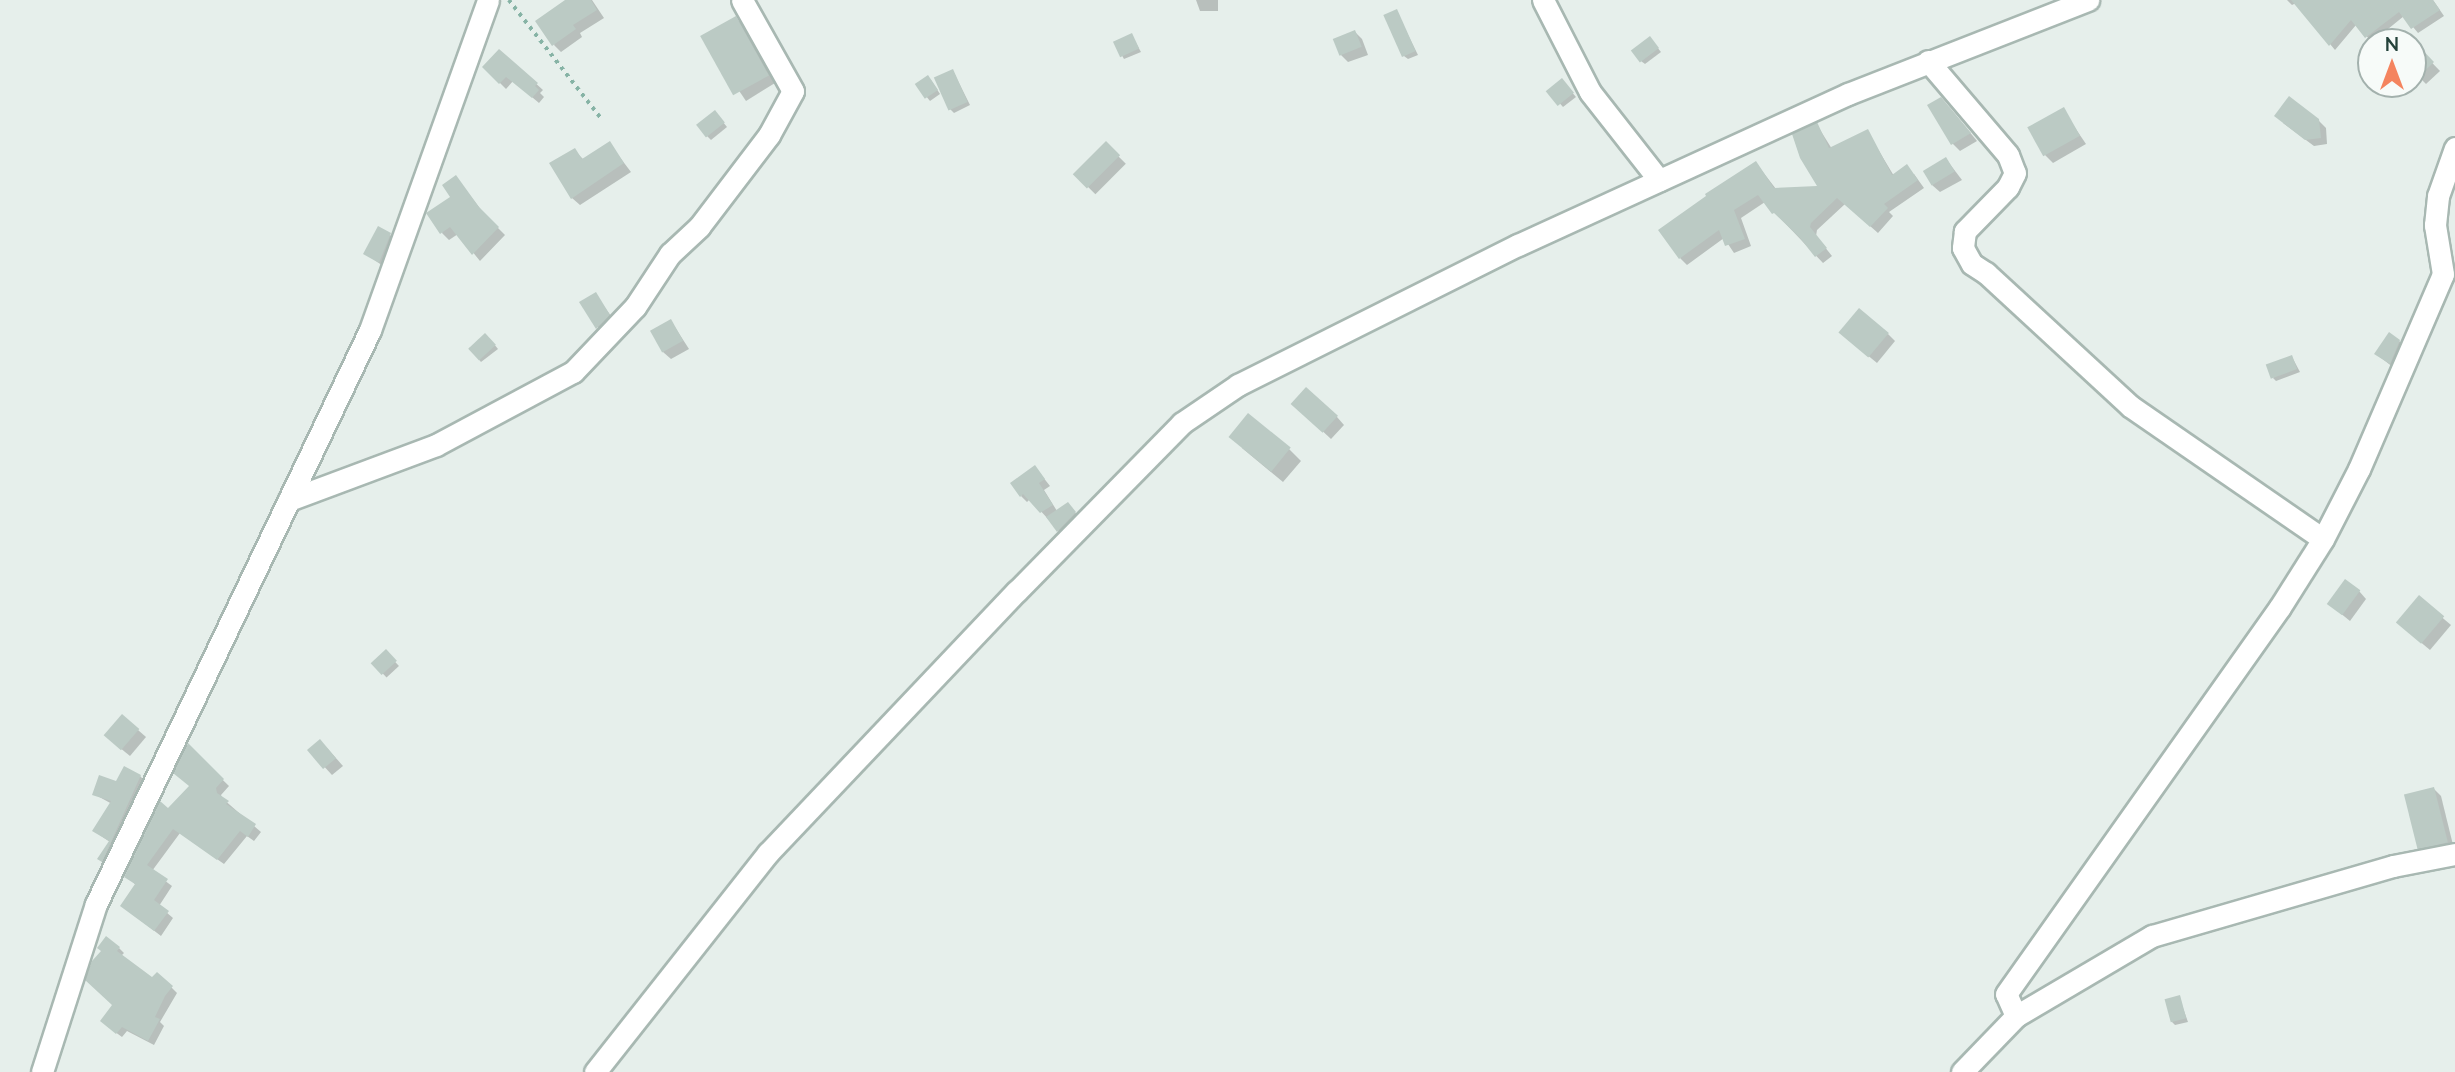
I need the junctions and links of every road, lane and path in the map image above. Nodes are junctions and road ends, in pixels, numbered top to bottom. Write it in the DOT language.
graph roads {
  1 [pos="488,0"];
  2 [pos="509,0"];
  3 [pos="742,0"];
  4 [pos="1543,0"];
  5 [pos="2088,0"];
  6 [pos="1928,61"];
  7 [pos="601,118"];
  8 [pos="2455,148"];
  9 [pos="1659,180"];
  10 [pos="289,500"];
  11 [pos="2323,539"];
  12 [pos="2455,854"];
  13 [pos="2017,1016"];
  14 [pos="41,1072"];
  15 [pos="595,1072"];
  16 [pos="1962,1072"];
  1 -- 10 [label="street"];
  2 -- 7 [label="path"];
  3 -- 10 [label="street"];
  4 -- 9 [label="street"];
  5 -- 6 [label="street"];
  6 -- 9 [label="street"];
  6 -- 11 [label="street"];
  8 -- 11 [label="street"];
  9 -- 15 [label="street"];
  10 -- 14 [label="street"];
  11 -- 13 [label="street"];
  12 -- 13 [label="street"];
  13 -- 16 [label="street"];
}
